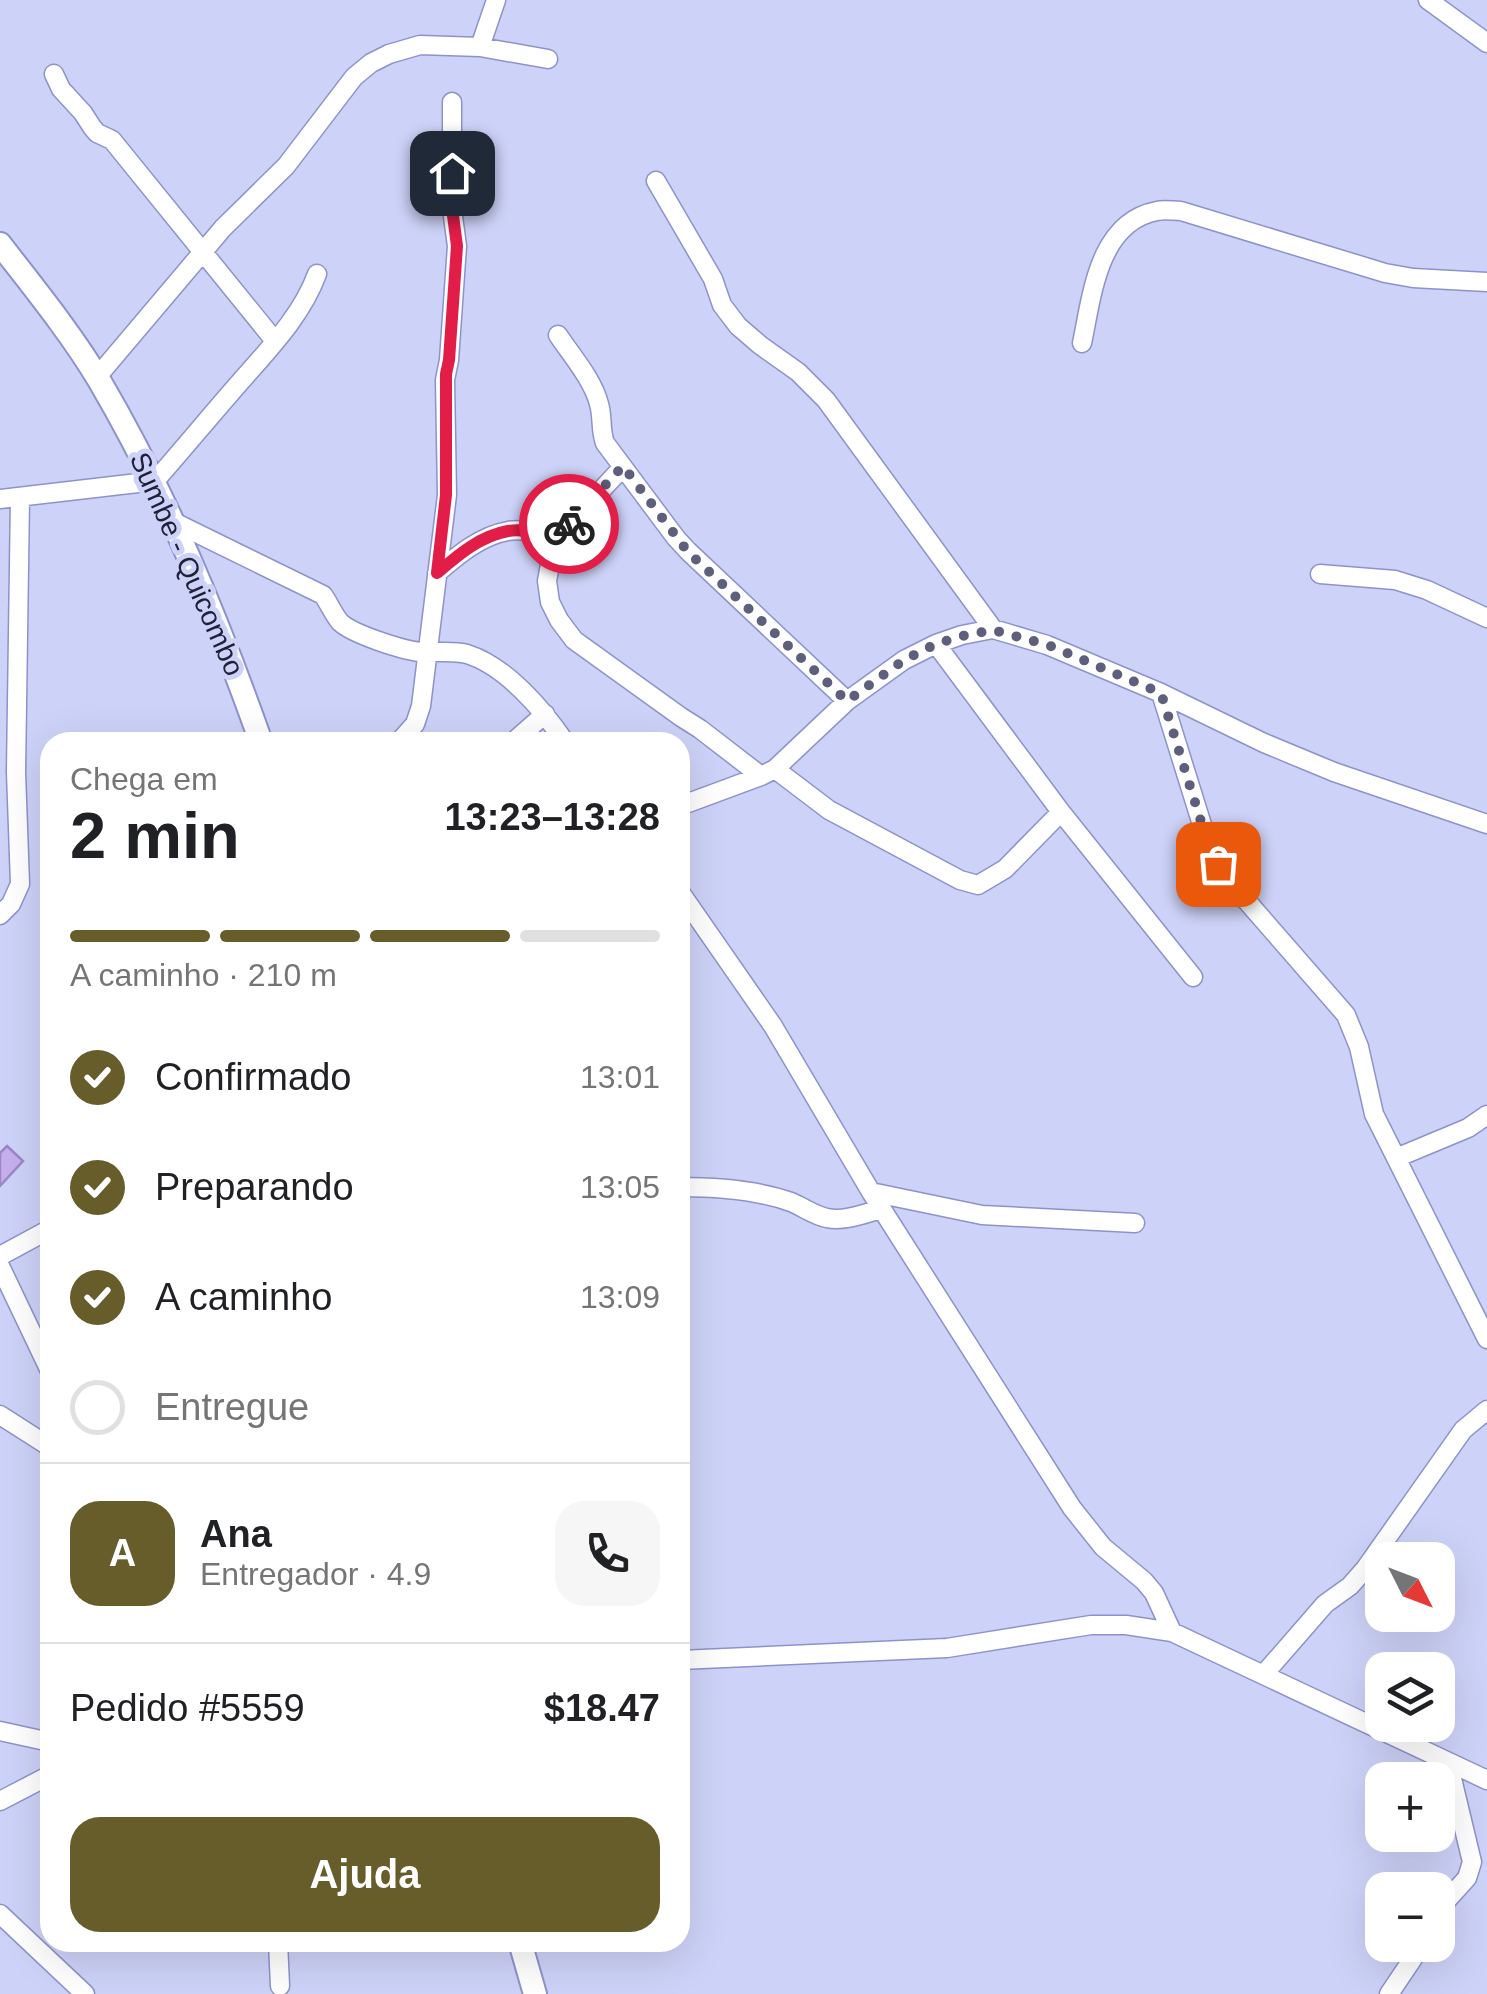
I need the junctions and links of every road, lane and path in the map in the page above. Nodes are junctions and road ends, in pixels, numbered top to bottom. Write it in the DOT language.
graph roads {
  1 [pos="496,0"];
  2 [pos="1428,0"];
  3 [pos="1487,44"];
  4 [pos="480,47"];
  5 [pos="548,60"];
  6 [pos="54,74"];
  7 [pos="452,102"];
  8 [pos="656,181"];
  9 [pos="0,244"];
  10 [pos="203,253"];
  11 [pos="317,274"];
  12 [pos="1487,282"];
  13 [pos="558,335"];
  14 [pos="275,341"];
  15 [pos="1082,343"];
  16 [pos="97,377"];
  17 [pos="623,466"];
  18 [pos="155,481"];
  19 [pos="20,498"];
  20 [pos="0,500"];
  21 [pos="174,522"];
  22 [pos="558,536"];
  23 [pos="437,573"];
  24 [pos="1320,574"];
  25 [pos="1487,618"];
  26 [pos="993,630"];
  27 [pos="936,644"];
  28 [pos="427,652"];
  29 [pos="1161,693"];
  30 [pos="847,701"];
  31 [pos="545,714"];
  32 [pos="257,732"];
  33 [pos="407,732"];
  34 [pos="524,732"];
  35 [pos="558,732"];
  36 [pos="8,772"];
  37 [pos="768,773"];
  38 [pos="690,802"];
  39 [pos="1061,812"];
  40 [pos="1487,824"];
  41 [pos="690,906"];
  42 [pos="0,915"];
  43 [pos="1194,977"];
  44 [pos="1487,1116"];
  45 [pos="1396,1158"];
  46 [pos="690,1187"];
  47 [pos="872,1192"];
  48 [pos="882,1209"];
  49 [pos="1135,1223"];
  50 [pos="40,1234"];
  51 [pos="0,1256"];
  52 [pos="0,1266"];
  53 [pos="1487,1339"];
  54 [pos="40,1350"];
  55 [pos="1487,1410"];
  56 [pos="0,1414"];
  57 [pos="40,1440"];
  58 [pos="1172,1632"];
  59 [pos="690,1660"];
  60 [pos="1264,1674"];
  61 [pos="0,1731"];
  62 [pos="40,1740"];
  63 [pos="1448,1762"];
  64 [pos="1455,1765"];
  65 [pos="1487,1780"];
  66 [pos="40,1781"];
  67 [pos="1455,1791"];
  68 [pos="0,1801"];
  69 [pos="1455,1891"];
  70 [pos="0,1914"];
  71 [pos="40,1952"];
  72 [pos="40,1952"];
  73 [pos="278,1952"];
  74 [pos="523,1952"];
  75 [pos="1411,1962"];
  76 [pos="280,1986"];
  77 [pos="85,1994"];
  78 [pos="535,1994"];
  79 [pos="1389,1994"];
  1 -- 4 [label="street"];
  2 -- 3 [label="street"];
  4 -- 5 [label="street"];
  4 -- 10 [label="street"];
  6 -- 10 [label="street"];
  7 -- 23 [label="street"];
  8 -- 26 [label="street"];
  9 -- 16 [label="main road, Sumbe - Quicombo"];
  10 -- 14 [label="street"];
  10 -- 16 [label="street"];
  11 -- 14 [label="street"];
  12 -- 15 [label="street"];
  13 -- 17 [label="street"];
  14 -- 18 [label="street"];
  16 -- 18 [label="main road, Sumbe - Quicombo"];
  17 -- 22 [label="street"];
  17 -- 30 [label="street"];
  18 -- 19 [label="street"];
  18 -- 21 [label="main road, Sumbe - Quicombo"];
  19 -- 20 [label="street"];
  19 -- 36 [label="street"];
  21 -- 28 [label="street"];
  21 -- 32 [label="main road, Sumbe - Quicombo"];
  22 -- 23 [label="street"];
  22 -- 37 [label="street"];
  23 -- 28 [label="street"];
  24 -- 25 [label="street"];
  26 -- 27 [label="street"];
  26 -- 29 [label="street"];
  27 -- 30 [label="street"];
  27 -- 39 [label="street"];
  28 -- 31 [label="street"];
  28 -- 33 [label="street"];
  29 -- 40 [label="street"];
  29 -- 45 [label="street"];
  30 -- 37 [label="street"];
  31 -- 34 [label="street"];
  31 -- 35 [label="street"];
  36 -- 42 [label="street"];
  37 -- 38 [label="street"];
  37 -- 39 [label="street"];
  39 -- 43 [label="street"];
  41 -- 47 [label="street"];
  44 -- 45 [label="street"];
  45 -- 53 [label="street"];
  46 -- 48 [label="street"];
  47 -- 48 [label="street"];
  47 -- 49 [label="street"];
  48 -- 58 [label="street"];
  50 -- 51 [label="street"];
  52 -- 54 [label="street"];
  55 -- 60 [label="street"];
  56 -- 57 [label="street"];
  58 -- 59 [label="street"];
  58 -- 60 [label="street"];
  60 -- 63 [label="street"];
  61 -- 62 [label="street"];
  64 -- 65 [label="street"];
  66 -- 68 [label="street"];
  67 -- 69 [label="street"];
  70 -- 71 [label="street"];
  72 -- 77 [label="street"];
  73 -- 76 [label="street"];
  74 -- 78 [label="main road"];
  75 -- 79 [label="street"];
}
